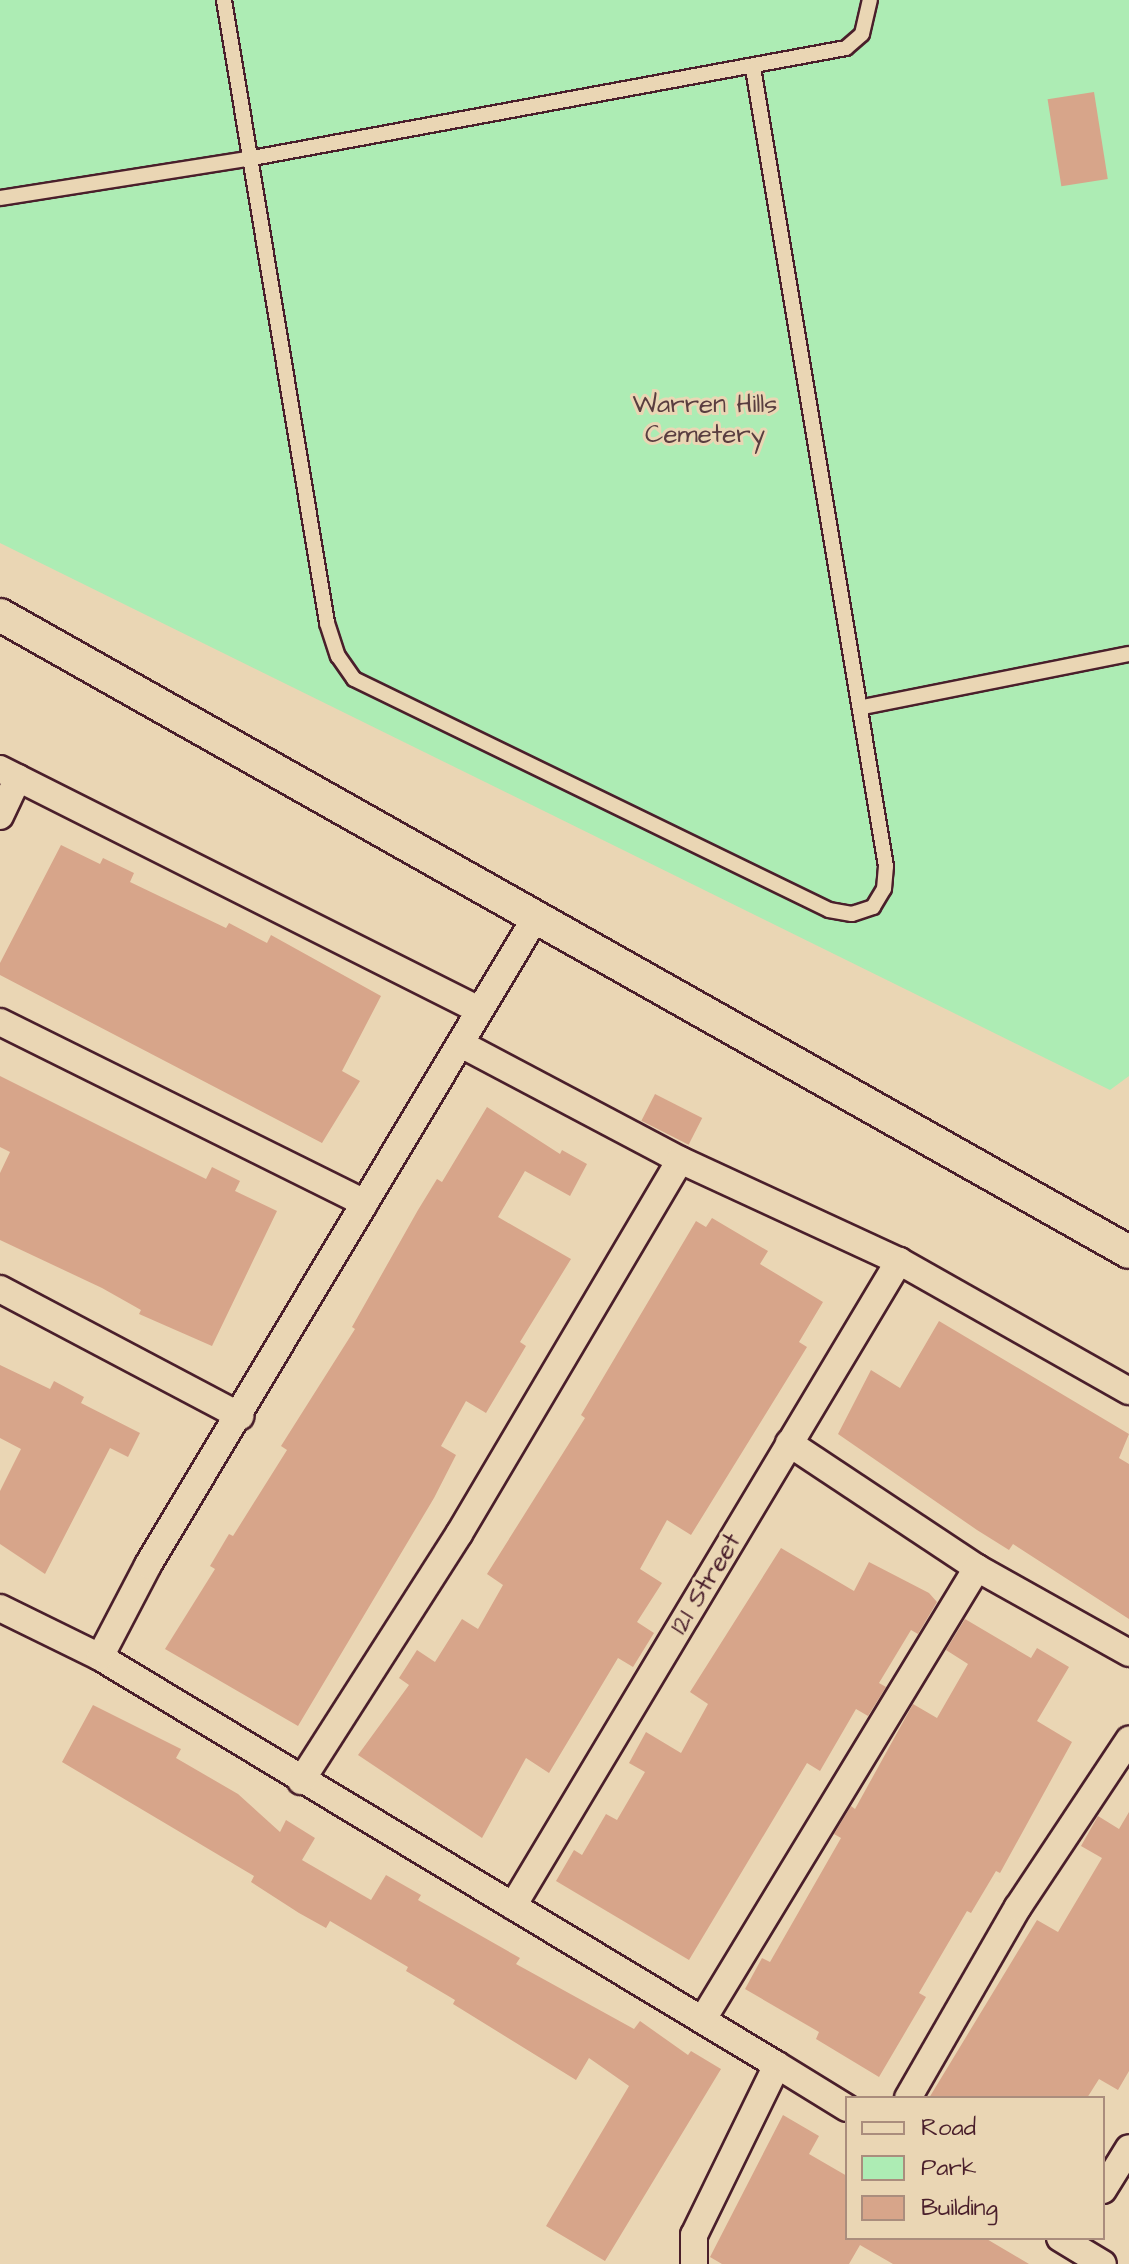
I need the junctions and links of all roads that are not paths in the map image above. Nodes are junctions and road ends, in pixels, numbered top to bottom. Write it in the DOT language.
graph roads {
  1 [pos="224,0"];
  2 [pos="870,0"];
  3 [pos="753,68"];
  4 [pos="247,159"];
  5 [pos="0,198"];
  6 [pos="0,615"];
  7 [pos="1129,654"];
  8 [pos="863,707"];
  9 [pos="9,773"];
  10 [pos="0,816"];
  11 [pos="534,920"];
  12 [pos="479,1010"];
  13 [pos="0,1022"];
  14 [pos="461,1044"];
  15 [pos="680,1160"];
  16 [pos="364,1203"];
  17 [pos="1129,1252"];
  18 [pos="899,1261"];
  19 [pos="0,1289"];
  20 [pos="1129,1391"];
  21 [pos="240,1416"];
  22 [pos="789,1443"];
  23 [pos="977,1568"];
  24 [pos="0,1608"];
  25 [pos="1129,1653"];
  26 [pos="100,1657"];
  27 [pos="1129,1740"];
  28 [pos="301,1781"];
  29 [pos="513,1906"];
  30 [pos="703,2019"];
  31 [pos="777,2065"];
  32 [pos="909,2096"];
  33 [pos="845,2107"];
  34 [pos="1129,2148"];
  35 [pos="1105,2187"];
  36 [pos="1068,2240"];
  37 [pos="694,2264"];
  38 [pos="1103,2264"];
  1 -- 4 [label="lane"];
  2 -- 3 [label="lane"];
  3 -- 4 [label="lane"];
  3 -- 8 [label="lane"];
  4 -- 5 [label="lane"];
  4 -- 8 [label="lane"];
  6 -- 11 [label="street"];
  7 -- 8 [label="lane"];
  9 -- 10 [label="street"];
  9 -- 12 [label="street"];
  11 -- 12 [label="street"];
  11 -- 17 [label="street"];
  12 -- 14 [label="street"];
  13 -- 16 [label="street"];
  14 -- 15 [label="street"];
  14 -- 16 [label="street"];
  15 -- 18 [label="street"];
  15 -- 28 [label="street"];
  16 -- 21 [label="street"];
  18 -- 20 [label="street"];
  18 -- 22 [label="street, 121 Street"];
  19 -- 21 [label="street"];
  21 -- 26 [label="street"];
  22 -- 23 [label="street"];
  22 -- 29 [label="street, 121 Street"];
  23 -- 25 [label="street"];
  23 -- 30 [label="street"];
  24 -- 26 [label="street"];
  26 -- 28 [label="street"];
  27 -- 32 [label="street"];
  28 -- 29 [label="street"];
  29 -- 30 [label="street"];
  30 -- 31 [label="street"];
  31 -- 33 [label="street"];
  31 -- 37 [label="street"];
  34 -- 35 [label="street"];
  36 -- 38 [label="street"];
}
